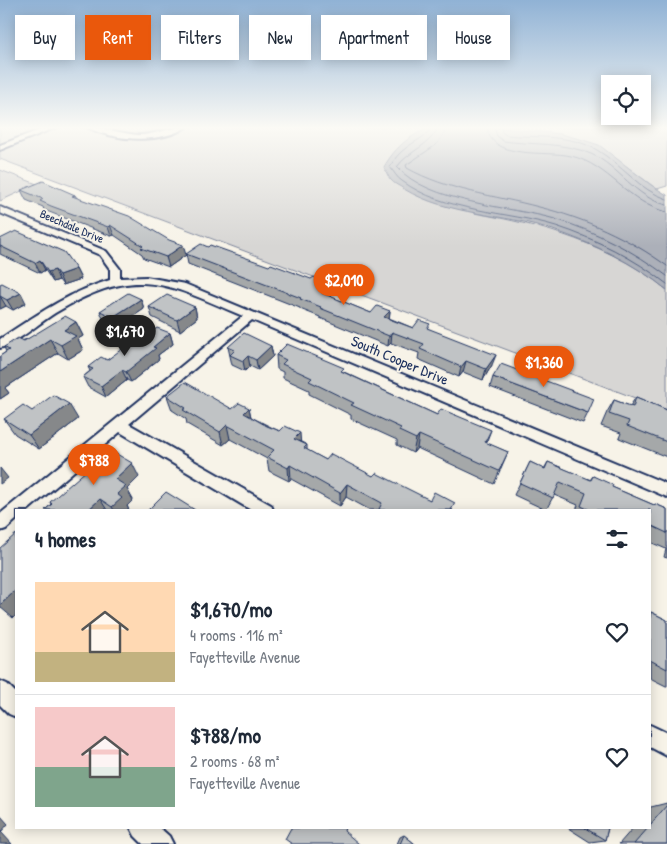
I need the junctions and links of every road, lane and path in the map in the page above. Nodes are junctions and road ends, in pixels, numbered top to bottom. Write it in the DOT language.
graph roads {
  1 [pos="0,210"];
  2 [pos="115,282"];
  3 [pos="251,315"];
  4 [pos="0,344"];
  5 [pos="119,424"];
  6 [pos="667,491"];
  7 [pos="17,509"];
  8 [pos="263,509"];
  9 [pos="15,511"];
  10 [pos="0,524"];
  11 [pos="0,691"];
  12 [pos="15,705"];
  13 [pos="651,736"];
  14 [pos="667,745"];
  15 [pos="144,829"];
  16 [pos="160,844"];
  1 -- 2 [label="street, Beechdale Drive"];
  2 -- 3 [label="street, South Cooper Drive"];
  2 -- 4 [label="street, South Cooper Drive"];
  3 -- 5 [label="street"];
  3 -- 6 [label="street, South Cooper Drive"];
  5 -- 7 [label="street"];
  5 -- 8 [label="street"];
  9 -- 10 [label="street"];
  11 -- 12 [label="street"];
  13 -- 14 [label="street"];
  15 -- 16 [label="street"];
}
